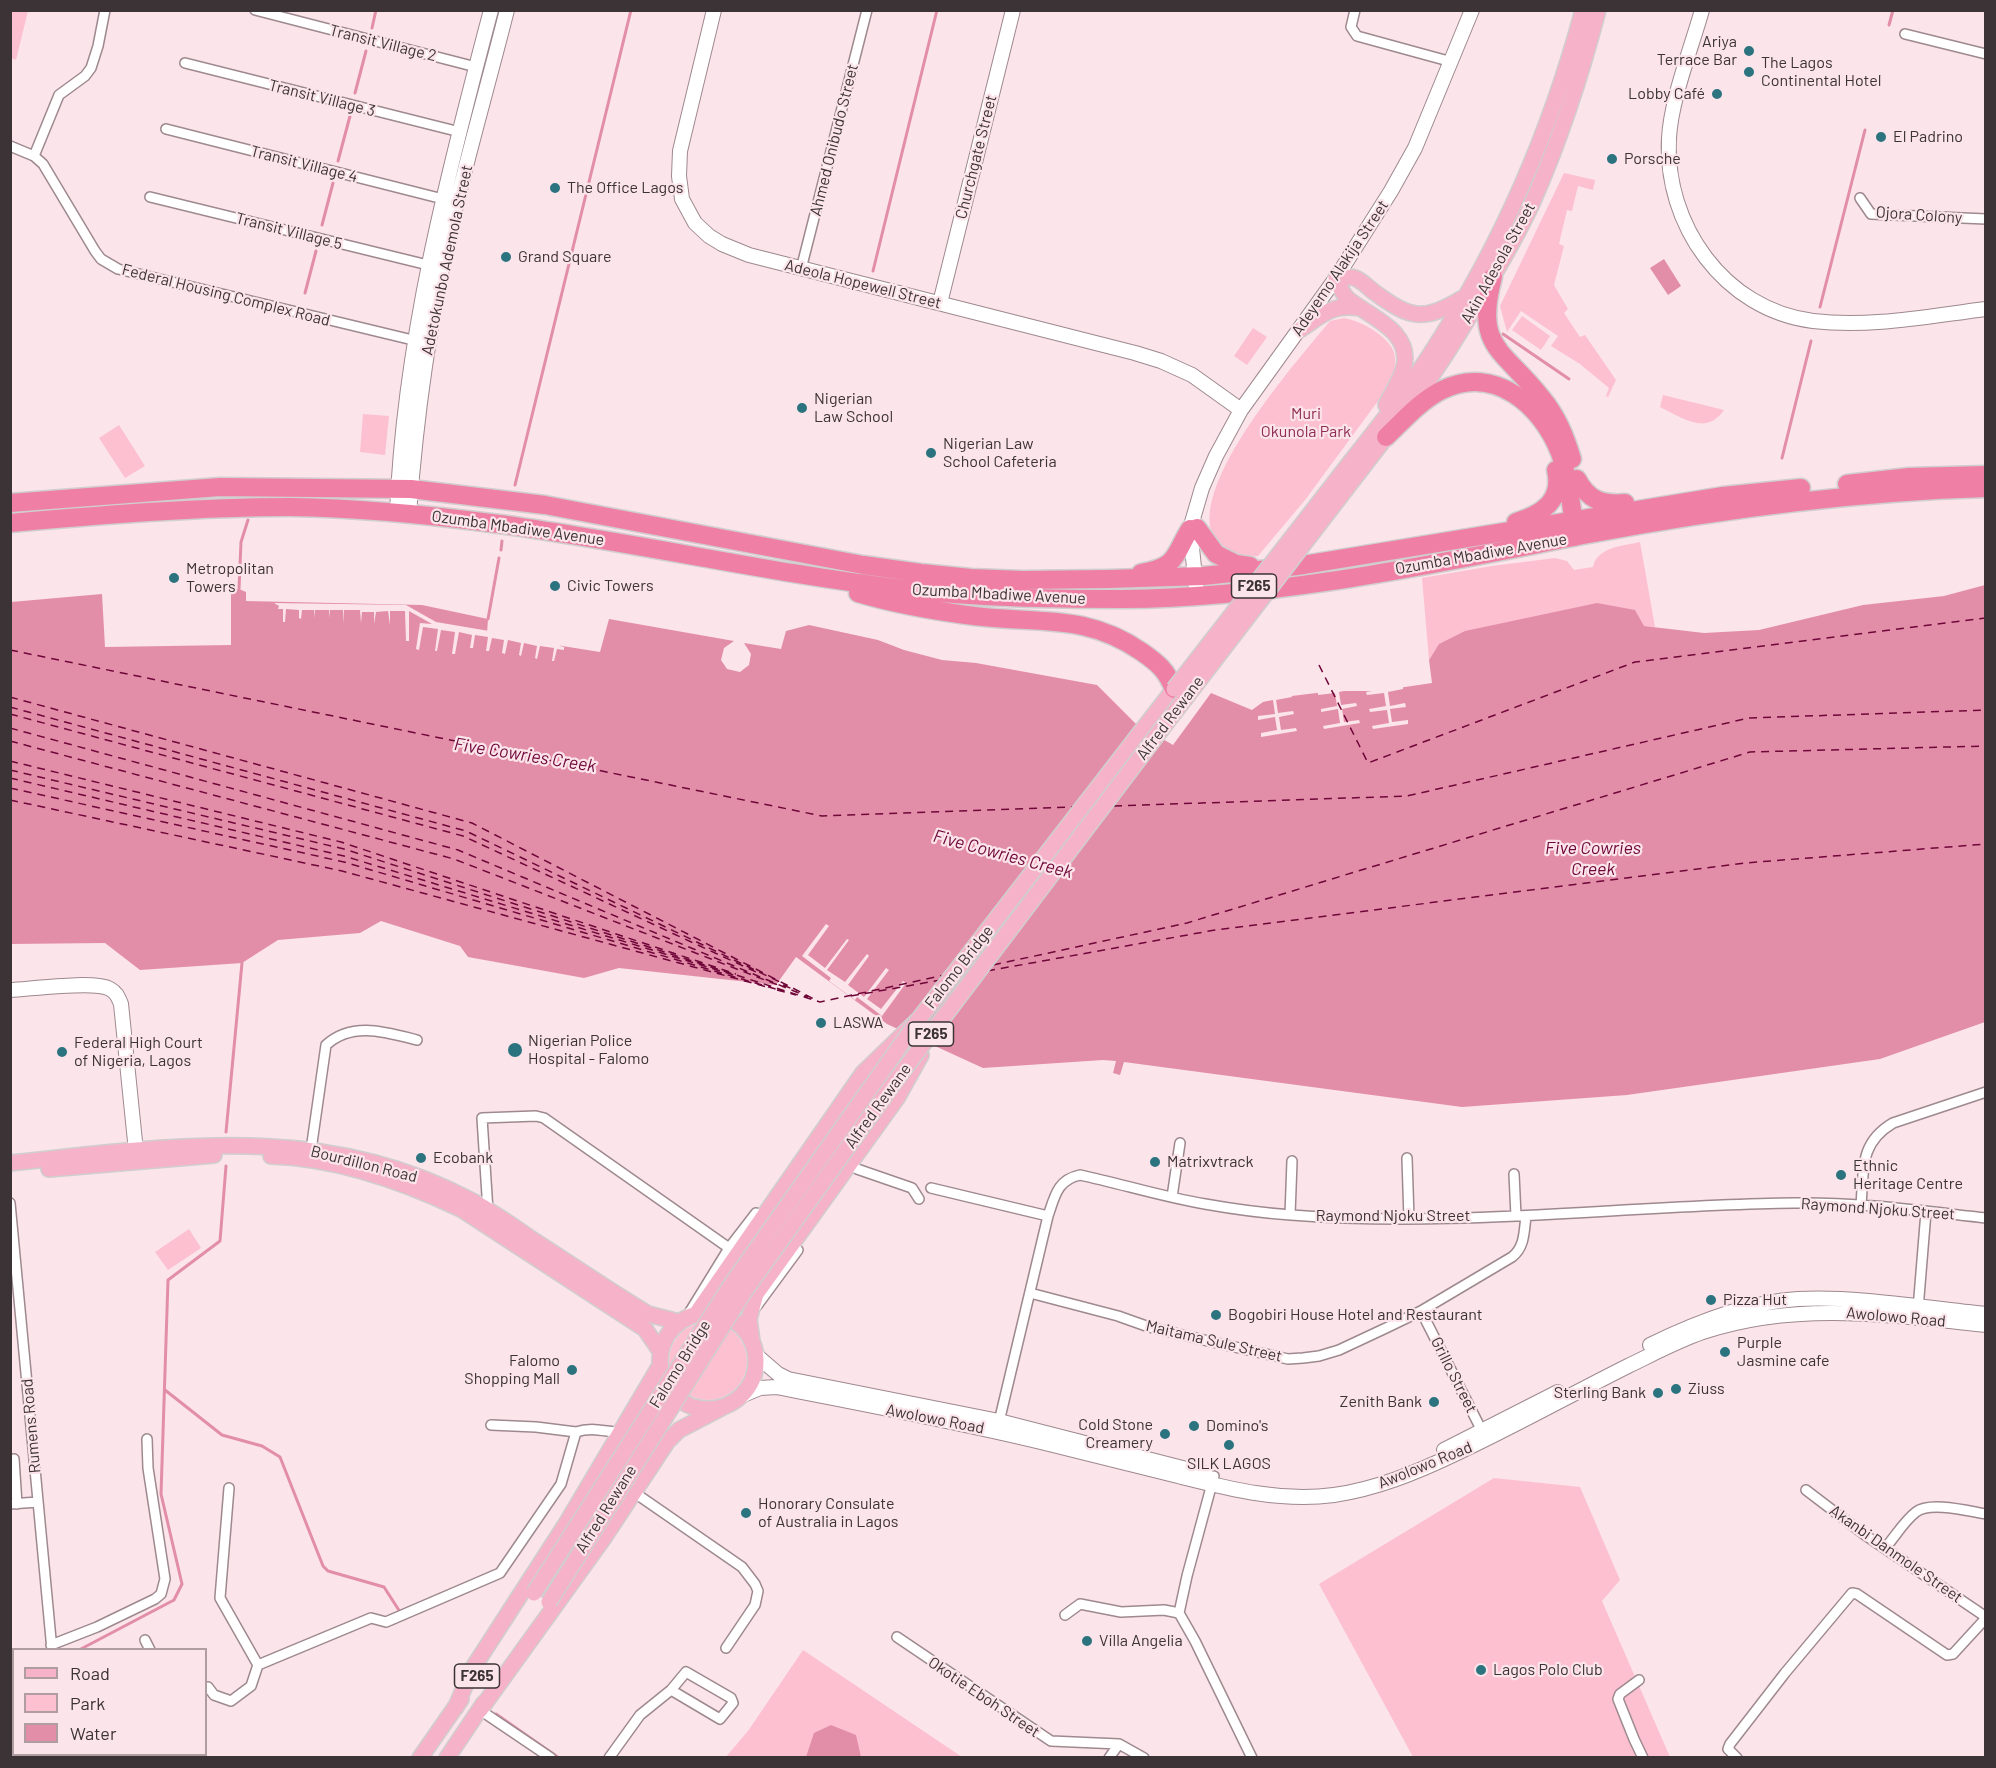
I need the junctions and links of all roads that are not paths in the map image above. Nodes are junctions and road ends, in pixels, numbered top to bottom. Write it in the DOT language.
graph roads {
  1 [pos="105,10"];
  2 [pos="255,10"];
  3 [pos="491,10"];
  4 [pos="507,10"];
  5 [pos="714,10"];
  6 [pos="867,10"];
  7 [pos="1013,10"];
  8 [pos="1355,10"];
  9 [pos="1472,10"];
  10 [pos="1583,10"];
  11 [pos="1598,10"];
  12 [pos="1702,10"];
  13 [pos="1905,34"];
  14 [pos="1986,54"];
  15 [pos="1452,62"];
  16 [pos="185,63"];
  17 [pos="476,67"];
  18 [pos="166,129"];
  19 [pos="460,132"];
  20 [pos="10,146"];
  21 [pos="34,156"];
  22 [pos="150,197"];
  23 [pos="1860,198"];
  24 [pos="443,199"];
  25 [pos="1986,219"];
  26 [pos="428,266"];
  27 [pos="801,269"];
  28 [pos="1493,277"];
  29 [pos="1336,278"];
  30 [pos="1465,296"];
  31 [pos="940,303"];
  32 [pos="1361,308"];
  33 [pos="1986,309"];
  34 [pos="1301,329"];
  35 [pos="415,341"];
  36 [pos="429,344"];
  37 [pos="1241,410"];
  38 [pos="1377,438"];
  39 [pos="1553,440"];
  40 [pos="1986,475"];
  41 [pos="1577,479"];
  42 [pos="1340,486"];
  43 [pos="405,488"];
  44 [pos="1986,488"];
  45 [pos="1723,496"];
  46 [pos="10,503"];
  47 [pos="403,514"];
  48 [pos="10,523"];
  49 [pos="1194,525"];
  50 [pos="1579,528"];
  51 [pos="1484,535"];
  52 [pos="1270,569"];
  53 [pos="787,572"];
  54 [pos="1199,576"];
  55 [pos="1108,579"];
  56 [pos="1201,596"];
  57 [pos="1174,689"];
  58 [pos="10,990"];
  59 [pos="919,1019"];
  60 [pos="933,1031"];
  61 [pos="417,1040"];
  62 [pos="1986,1092"];
  63 [pos="1180,1143"];
  64 [pos="310,1150"];
  65 [pos="136,1156"];
  66 [pos="1407,1158"];
  67 [pos="1292,1161"];
  68 [pos="10,1163"];
  69 [pos="857,1169"];
  70 [pos="10,1173"];
  71 [pos="1514,1174"];
  72 [pos="932,1188"];
  73 [pos="1172,1197"];
  74 [pos="919,1200"];
  75 [pos="10,1203"];
  76 [pos="1861,1205"];
  77 [pos="1926,1212"];
  78 [pos="756,1213"];
  79 [pos="1290,1215"];
  80 [pos="485,1216"];
  81 [pos="1048,1216"];
  82 [pos="1521,1216"];
  83 [pos="1986,1218"];
  84 [pos="1409,1219"];
  85 [pos="729,1248"];
  86 [pos="798,1250"];
  87 [pos="1030,1293"];
  88 [pos="1421,1311"];
  89 [pos="1917,1313"];
  90 [pos="1986,1314"];
  91 [pos="687,1318"];
  92 [pos="749,1319"];
  93 [pos="1986,1325"];
  94 [pos="754,1348"];
  95 [pos="660,1352"];
  96 [pos="659,1367"];
  97 [pos="741,1396"];
  98 [pos="723,1407"];
  99 [pos="491,1425"];
  100 [pos="998,1426"];
  101 [pos="576,1432"];
  102 [pos="621,1433"];
  103 [pos="1484,1435"];
  104 [pos="147,1439"];
  105 [pos="14,1458"];
  106 [pos="1213,1480"];
  107 [pos="229,1488"];
  108 [pos="1806,1491"];
  109 [pos="635,1493"];
  110 [pos="38,1502"];
  111 [pos="14,1504"];
  112 [pos="1986,1514"];
  113 [pos="1885,1548"];
  114 [pos="1179,1613"];
  115 [pos="1065,1615"];
  116 [pos="1986,1618"];
  117 [pos="897,1637"];
  118 [pos="145,1640"];
  119 [pos="51,1648"];
  120 [pos="149,1648"];
  121 [pos="726,1648"];
  122 [pos="258,1665"];
  123 [pos="1639,1680"];
  124 [pos="207,1688"];
  125 [pos="671,1690"];
  126 [pos="456,1707"];
  127 [pos="480,1710"];
  128 [pos="1119,1744"];
  129 [pos="420,1758"];
  130 [pos="447,1758"];
  131 [pos="551,1758"];
  132 [pos="609,1758"];
  133 [pos="1109,1758"];
  134 [pos="1144,1758"];
  135 [pos="1252,1758"];
  136 [pos="1643,1758"];
  137 [pos="1737,1758"];
  1 -- 21 [label="street"];
  2 -- 17 [label="street, Transit Village 2"];
  3 -- 17 [label="main road, Adetokunbo Ademola Street"];
  4 -- 36 [label="main road, Adetokunbo Ademola Street"];
  5 -- 27 [label="main road, Adeola Hopewell Street"];
  6 -- 27 [label="street, Ahmed Onibudo Street"];
  7 -- 31 [label="main road, Churchgate Street"];
  8 -- 15 [label="street"];
  9 -- 15 [label="main road, Adeyemo Alakija Street"];
  10 -- 30 [label="main road, Akin Adesola Street"];
  11 -- 28 [label="main road, Akin Adesola Street"];
  12 -- 33 [label="main road"];
  13 -- 14 [label="street"];
  15 -- 29 [label="main road, Adeyemo Alakija Street"];
  16 -- 19 [label="street, Transit Village 3"];
  17 -- 19 [label="main road, Adetokunbo Ademola Street"];
  18 -- 24 [label="street, Transit Village 4"];
  19 -- 24 [label="main road, Adetokunbo Ademola Street"];
  20 -- 21 [label="street, Federal Housing Complex Road"];
  21 -- 35 [label="street, Federal Housing Complex Road"];
  22 -- 26 [label="street, Transit Village 5"];
  23 -- 25 [label="street, Ojora Colony"];
  24 -- 26 [label="main road, Adetokunbo Ademola Street"];
  26 -- 35 [label="main road, Adetokunbo Ademola Street"];
  27 -- 31 [label="main road, Adeola Hopewell Street"];
  28 -- 38 [label="main road, Akin Adesola Street / F265"];
  28 -- 41 [label="highway"];
  29 -- 30 [label="main road"];
  29 -- 32 [label="main road"];
  29 -- 34 [label="main road, Adeyemo Alakija Street"];
  30 -- 38 [label="main road, Akin Adesola Street / F265"];
  31 -- 37 [label="main road, Adeola Hopewell Street"];
  32 -- 34 [label="main road"];
  32 -- 38 [label="main road"];
  34 -- 37 [label="main road, Adeyemo Alakija Street"];
  35 -- 36 [label="street, Federal Housing Complex Road"];
  35 -- 43 [label="main road, Adetokunbo Ademola Street"];
  36 -- 43 [label="main road, Adetokunbo Ademola Street"];
  37 -- 49 [label="main road, Adeyemo Alakija Street"];
  38 -- 39 [label="highway"];
  38 -- 42 [label="main road, Akin Adesola Street / F265"];
  39 -- 50 [label="highway"];
  39 -- 51 [label="highway"];
  40 -- 45 [label="highway, Ozumba Mbadiwe Avenue"];
  41 -- 45 [label="highway"];
  41 -- 50 [label="highway"];
  42 -- 57 [label="main road, Falomo Bridge / F265, bridge"];
  42 -- 60 [label="main road, Alfred Rewane / F265, bridge"];
  43 -- 46 [label="highway, Ozumba Mbadiwe Avenue"];
  43 -- 47 [label="main road, Adetokunbo Ademola Street"];
  43 -- 55 [label="highway, Ozumba Mbadiwe Avenue"];
  44 -- 50 [label="highway, Ozumba Mbadiwe Avenue"];
  45 -- 50 [label="highway, Ozumba Mbadiwe Avenue"];
  47 -- 48 [label="highway, Ozumba Mbadiwe Avenue"];
  47 -- 53 [label="highway, Ozumba Mbadiwe Avenue"];
  49 -- 52 [label="highway"];
  49 -- 54 [label="main road, Adeyemo Alakija Street"];
  49 -- 55 [label="highway"];
  50 -- 51 [label="highway, Ozumba Mbadiwe Avenue"];
  50 -- 56 [label="highway, Ozumba Mbadiwe Avenue"];
  51 -- 52 [label="highway, Ozumba Mbadiwe Avenue"];
  52 -- 54 [label="highway, Ozumba Mbadiwe Avenue"];
  53 -- 56 [label="highway, Ozumba Mbadiwe Avenue"];
  53 -- 57 [label="highway"];
  54 -- 55 [label="highway, Ozumba Mbadiwe Avenue"];
  54 -- 56 [label="main road, Adeyemo Alakija Street"];
  57 -- 59 [label="main road, Falomo Bridge / F265"];
  58 -- 65 [label="main road"];
  59 -- 91 [label="main road, bridge"];
  59 -- 126 [label="main road, Falomo Bridge / F265, bridge"];
  60 -- 92 [label="main road, bridge"];
  60 -- 127 [label="main road, Alfred Rewane / F265, bridge"];
  61 -- 64 [label="street"];
  62 -- 76 [label="street"];
  63 -- 73 [label="street"];
  64 -- 65 [label="main road, Bourdillon Road"];
  64 -- 80 [label="main road, Bourdillon Road"];
  65 -- 68 [label="main road, Bourdillon Road"];
  65 -- 70 [label="main road, Bourdillon Road"];
  65 -- 80 [label="main road, Bourdillon Road"];
  66 -- 84 [label="street"];
  67 -- 79 [label="street"];
  69 -- 74 [label="street"];
  71 -- 82 [label="street, Maitama Sule Street"];
  72 -- 81 [label="street"];
  73 -- 79 [label="street, Raymond Njoku Street"];
  73 -- 81 [label="street, Raymond Njoku Street"];
  75 -- 110 [label="street, Rumens Road"];
  76 -- 77 [label="street, Raymond Njoku Street"];
  76 -- 82 [label="street, Raymond Njoku Street"];
  77 -- 83 [label="street, Raymond Njoku Street"];
  77 -- 89 [label="street"];
  78 -- 85 [label="street"];
  79 -- 84 [label="street, Raymond Njoku Street"];
  80 -- 85 [label="street"];
  80 -- 91 [label="main road, Bourdillon Road"];
  80 -- 95 [label="main road, Bourdillon Road"];
  81 -- 87 [label="street, Raymond Njoku Street"];
  82 -- 84 [label="street, Raymond Njoku Street"];
  82 -- 88 [label="street, Maitama Sule Street"];
  85 -- 91 [label="street"];
  86 -- 92 [label="street"];
  87 -- 88 [label="street, Maitama Sule Street"];
  87 -- 100 [label="street, Raymond Njoku Street"];
  88 -- 103 [label="street, Grillo Street"];
  89 -- 90 [label="main road, Awolowo Road"];
  89 -- 93 [label="main road, Awolowo Road"];
  89 -- 103 [label="main road, Awolowo Road"];
  91 -- 94 [label="main road"];
  91 -- 95 [label="main road"];
  92 -- 94 [label="main road"];
  94 -- 97 [label="main road"];
  94 -- 100 [label="main road, Awolowo Road"];
  95 -- 96 [label="main road"];
  96 -- 98 [label="main road"];
  96 -- 102 [label="main road"];
  97 -- 98 [label="main road"];
  97 -- 100 [label="main road, Awolowo Road"];
  98 -- 109 [label="main road"];
  99 -- 101 [label="street"];
  100 -- 106 [label="main road, Awolowo Road"];
  101 -- 102 [label="street"];
  101 -- 122 [label="street"];
  102 -- 126 [label="main road"];
  103 -- 106 [label="main road, Awolowo Road"];
  104 -- 119 [label="street"];
  105 -- 111 [label="street"];
  106 -- 114 [label="street"];
  107 -- 122 [label="street"];
  108 -- 113 [label="street, Akanbi Danmole Street"];
  109 -- 121 [label="street"];
  109 -- 127 [label="main road"];
  110 -- 111 [label="street"];
  110 -- 119 [label="street, Rumens Road"];
  112 -- 113 [label="street"];
  113 -- 116 [label="street, Akanbi Danmole Street"];
  114 -- 115 [label="street"];
  114 -- 135 [label="street"];
  116 -- 137 [label="street"];
  117 -- 128 [label="street, Okotie Eboh Street"];
  118 -- 120 [label="street"];
  122 -- 124 [label="street"];
  123 -- 136 [label="street"];
  125 -- 125 [label="street"];
  125 -- 132 [label="street"];
  126 -- 129 [label="main road, F265"];
  127 -- 130 [label="main road, F265"];
  127 -- 131 [label="street"];
  128 -- 133 [label="street"];
  128 -- 134 [label="street, Okotie Eboh Street"];
}
